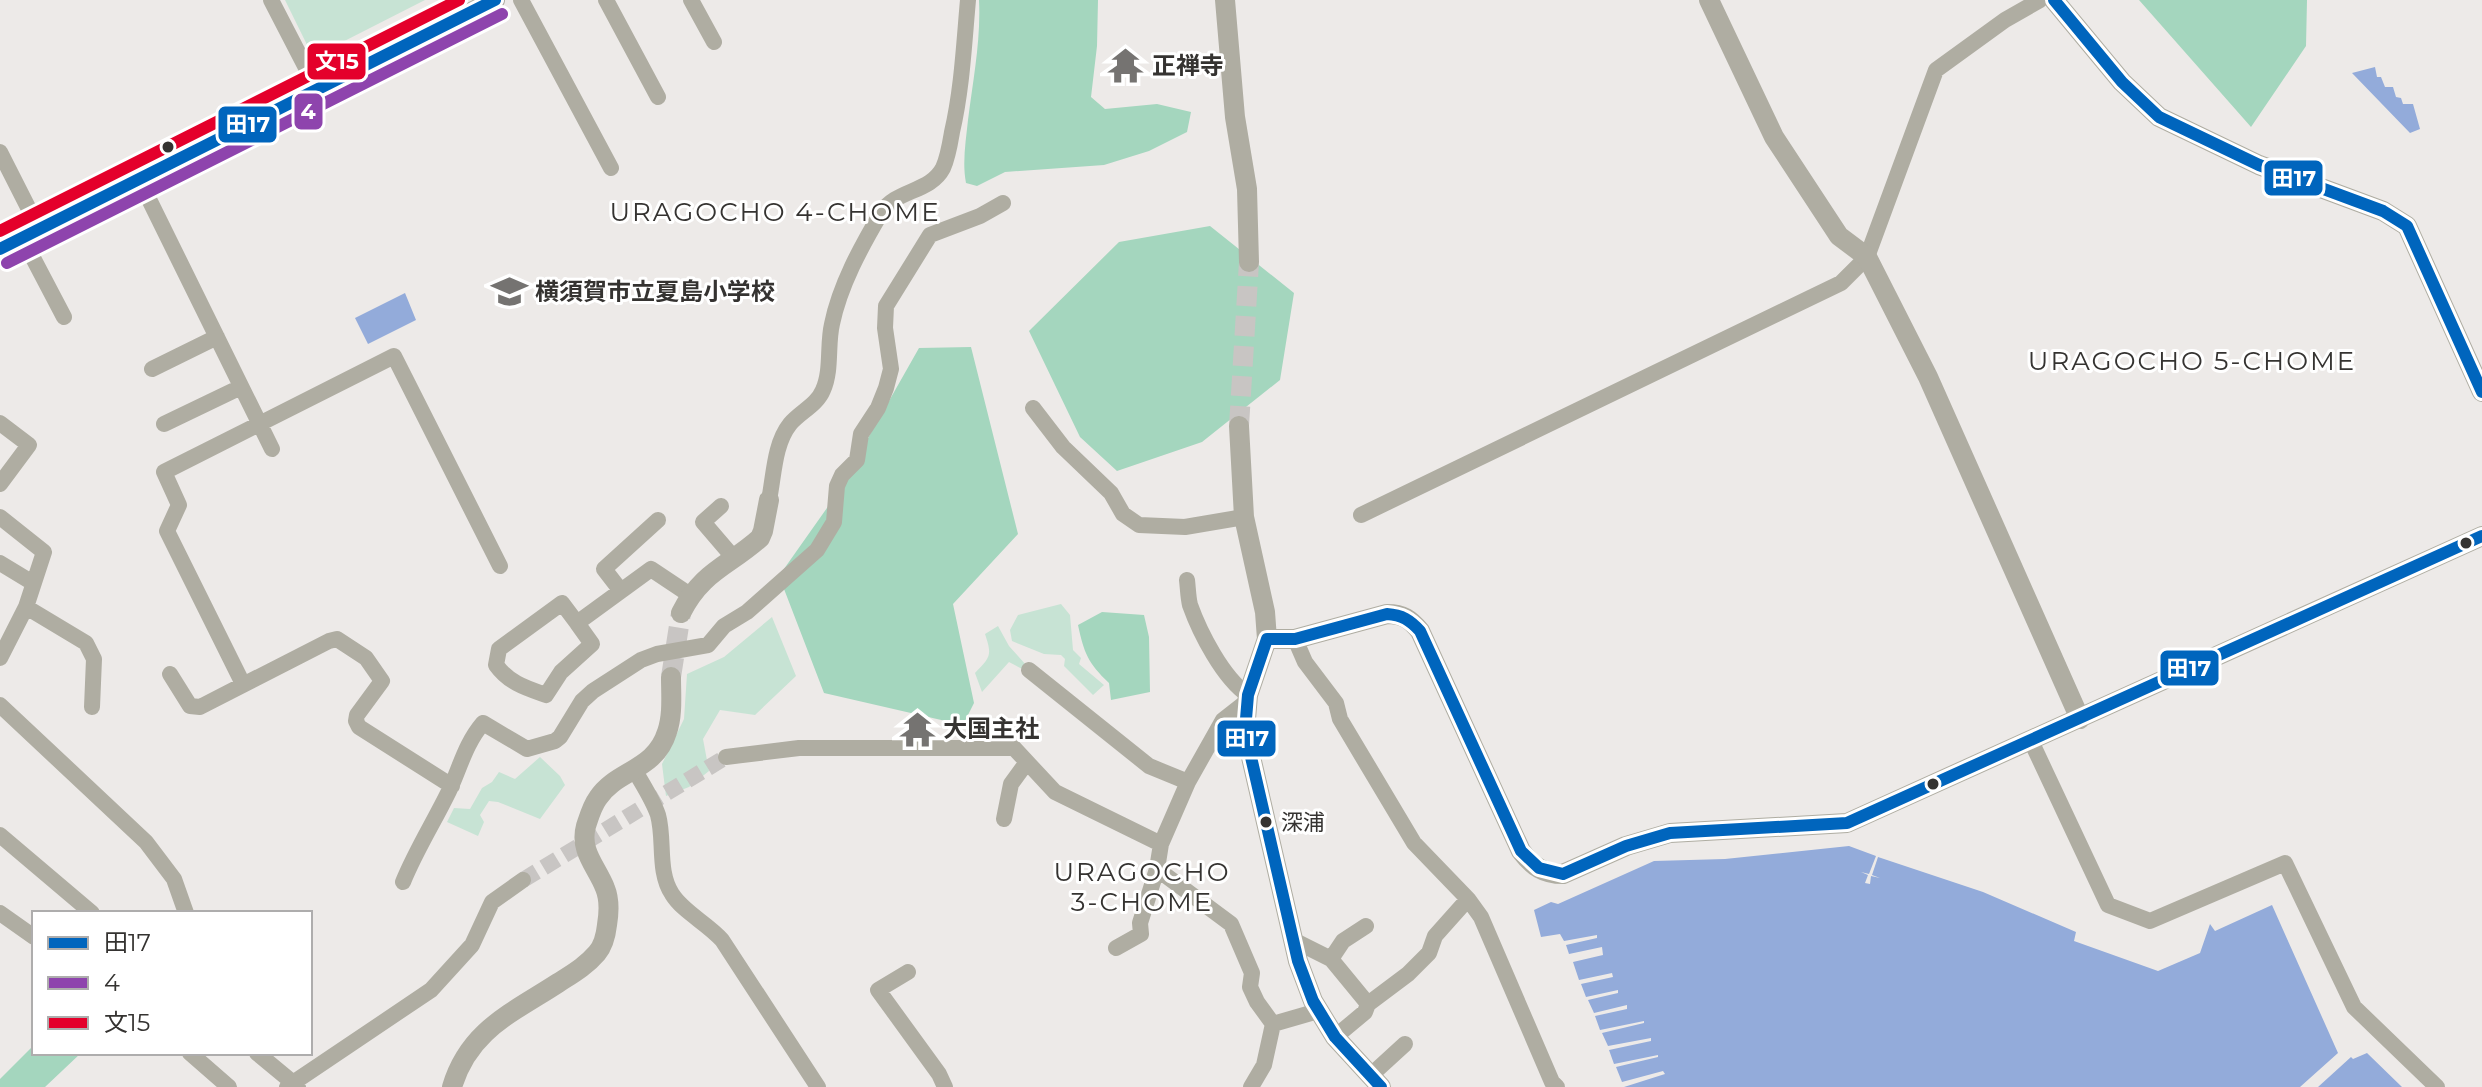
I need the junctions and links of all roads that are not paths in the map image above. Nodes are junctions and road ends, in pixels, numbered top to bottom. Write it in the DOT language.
graph roads {
  1 [pos="271,0"];
  2 [pos="495,0"];
  3 [pos="521,0"];
  4 [pos="606,0"];
  5 [pos="691,0"];
  6 [pos="968,0"];
  7 [pos="1225,0"];
  8 [pos="1709,0"];
  9 [pos="2040,0"];
  10 [pos="2054,0"];
  11 [pos="714,42"];
  12 [pos="317,89"];
  13 [pos="658,97"];
  14 [pos="0,152"];
  15 [pos="611,168"];
  16 [pos="139,179"];
  17 [pos="1003,203"];
  18 [pos="30,233"];
  19 [pos="0,249"];
  20 [pos="1867,257"];
  21 [pos="1249,262"];
  22 [pos="64,317"];
  23 [pos="217,337"];
  24 [pos="152,369"];
  25 [pos="241,387"];
  26 [pos="2482,392"];
  27 [pos="1033,408"];
  28 [pos="0,423"];
  29 [pos="164,424"];
  30 [pos="260,425"];
  31 [pos="1239,426"];
  32 [pos="272,449"];
  33 [pos="0,484"];
  34 [pos="769,500"];
  35 [pos="721,506"];
  36 [pos="1361,515"];
  37 [pos="0,517"];
  38 [pos="1244,517"];
  39 [pos="658,520"];
  40 [pos="2482,536"];
  41 [pos="733,557"];
  42 [pos="0,563"];
  43 [pos="500,566"];
  44 [pos="1187,580"];
  45 [pos="33,583"];
  46 [pos="621,591"];
  47 [pos="686,604"];
  48 [pos="26,607"];
  49 [pos="577,623"];
  50 [pos="1267,639"];
  51 [pos="1295,639"];
  52 [pos="0,658"];
  53 [pos="1029,670"];
  54 [pos="170,674"];
  55 [pos="671,677"];
  56 [pos="243,684"];
  57 [pos="1247,698"];
  58 [pos="0,705"];
  59 [pos="92,707"];
  60 [pos="2080,719"];
  61 [pos="2031,741"];
  62 [pos="726,757"];
  63 [pos="1027,762"];
  64 [pos="635,771"];
  65 [pos="1188,782"];
  66 [pos="452,786"];
  67 [pos="1004,819"];
  68 [pos="0,835"];
  69 [pos="1161,844"];
  70 [pos="1157,869"];
  71 [pos="523,880"];
  72 [pos="403,882"];
  73 [pos="1468,899"];
  74 [pos="90,911"];
  75 [pos="185,911"];
  76 [pos="0,913"];
  77 [pos="1366,926"];
  78 [pos="32,936"];
  79 [pos="1293,940"];
  80 [pos="1116,948"];
  81 [pos="1331,959"];
  82 [pos="908,972"];
  83 [pos="1368,1004"];
  84 [pos="1318,1011"];
  85 [pos="1273,1024"];
  86 [pos="1335,1037"];
  87 [pos="1405,1044"];
  88 [pos="192,1055"];
  89 [pos="259,1055"];
  90 [pos="1376,1082"];
  91 [pos="292,1085"];
  92 [pos="229,1087"];
  93 [pos="452,1087"];
  94 [pos="818,1087"];
  95 [pos="945,1087"];
  96 [pos="1251,1087"];
  97 [pos="1557,1087"];
  98 [pos="2437,1087"];
  1 -- 12 [label="street"];
  2 -- 12 [label="street"];
  3 -- 15 [label="street"];
  4 -- 13 [label="street"];
  5 -- 11 [label="street"];
  6 -- 34 [label="street"];
  7 -- 21 [label="street"];
  8 -- 20 [label="street"];
  9 -- 20 [label="street"];
  10 -- 26 [label="street"];
  12 -- 16 [label="street"];
  14 -- 18 [label="street"];
  16 -- 18 [label="street"];
  16 -- 23 [label="street"];
  17 -- 66 [label="street"];
  18 -- 19 [label="street"];
  18 -- 22 [label="street"];
  20 -- 36 [label="street"];
  20 -- 60 [label="street"];
  23 -- 24 [label="street"];
  23 -- 25 [label="street"];
  25 -- 29 [label="street"];
  25 -- 30 [label="street"];
  27 -- 38 [label="street"];
  28 -- 33 [label="street"];
  30 -- 32 [label="street"];
  30 -- 43 [label="street"];
  30 -- 56 [label="street"];
  31 -- 38 [label="street"];
  34 -- 41 [label="street"];
  35 -- 41 [label="street"];
  37 -- 45 [label="street"];
  38 -- 50 [label="street"];
  39 -- 46 [label="street"];
  40 -- 60 [label="street"];
  41 -- 47 [label="street"];
  42 -- 45 [label="street"];
  44 -- 57 [label="street"];
  45 -- 48 [label="street"];
  46 -- 47 [label="street"];
  46 -- 49 [label="street"];
  48 -- 52 [label="street"];
  48 -- 59 [label="street"];
  49 -- 49 [label="street"];
  50 -- 51 [label="street"];
  50 -- 57 [label="street"];
  51 -- 61 [label="street"];
  51 -- 73 [label="street"];
  53 -- 65 [label="street"];
  54 -- 56 [label="street"];
  55 -- 64 [label="street"];
  56 -- 66 [label="street"];
  57 -- 65 [label="street"];
  57 -- 79 [label="street"];
  58 -- 75 [label="street"];
  60 -- 61 [label="street"];
  61 -- 98 [label="street"];
  62 -- 63 [label="street"];
  63 -- 67 [label="street"];
  63 -- 69 [label="street"];
  64 -- 93 [label="street"];
  64 -- 94 [label="street"];
  65 -- 69 [label="street"];
  66 -- 72 [label="street"];
  68 -- 74 [label="street"];
  69 -- 70 [label="street"];
  70 -- 80 [label="street"];
  70 -- 85 [label="street"];
  71 -- 91 [label="street"];
  73 -- 83 [label="street"];
  73 -- 97 [label="street"];
  76 -- 78 [label="street"];
  77 -- 81 [label="street"];
  79 -- 81 [label="street"];
  79 -- 84 [label="street"];
  81 -- 83 [label="street"];
  82 -- 95 [label="street"];
  83 -- 86 [label="street"];
  84 -- 85 [label="street"];
  84 -- 86 [label="street"];
  85 -- 96 [label="street"];
  86 -- 90 [label="street"];
  87 -- 90 [label="street"];
  88 -- 92 [label="street"];
  89 -- 91 [label="street"];
}
